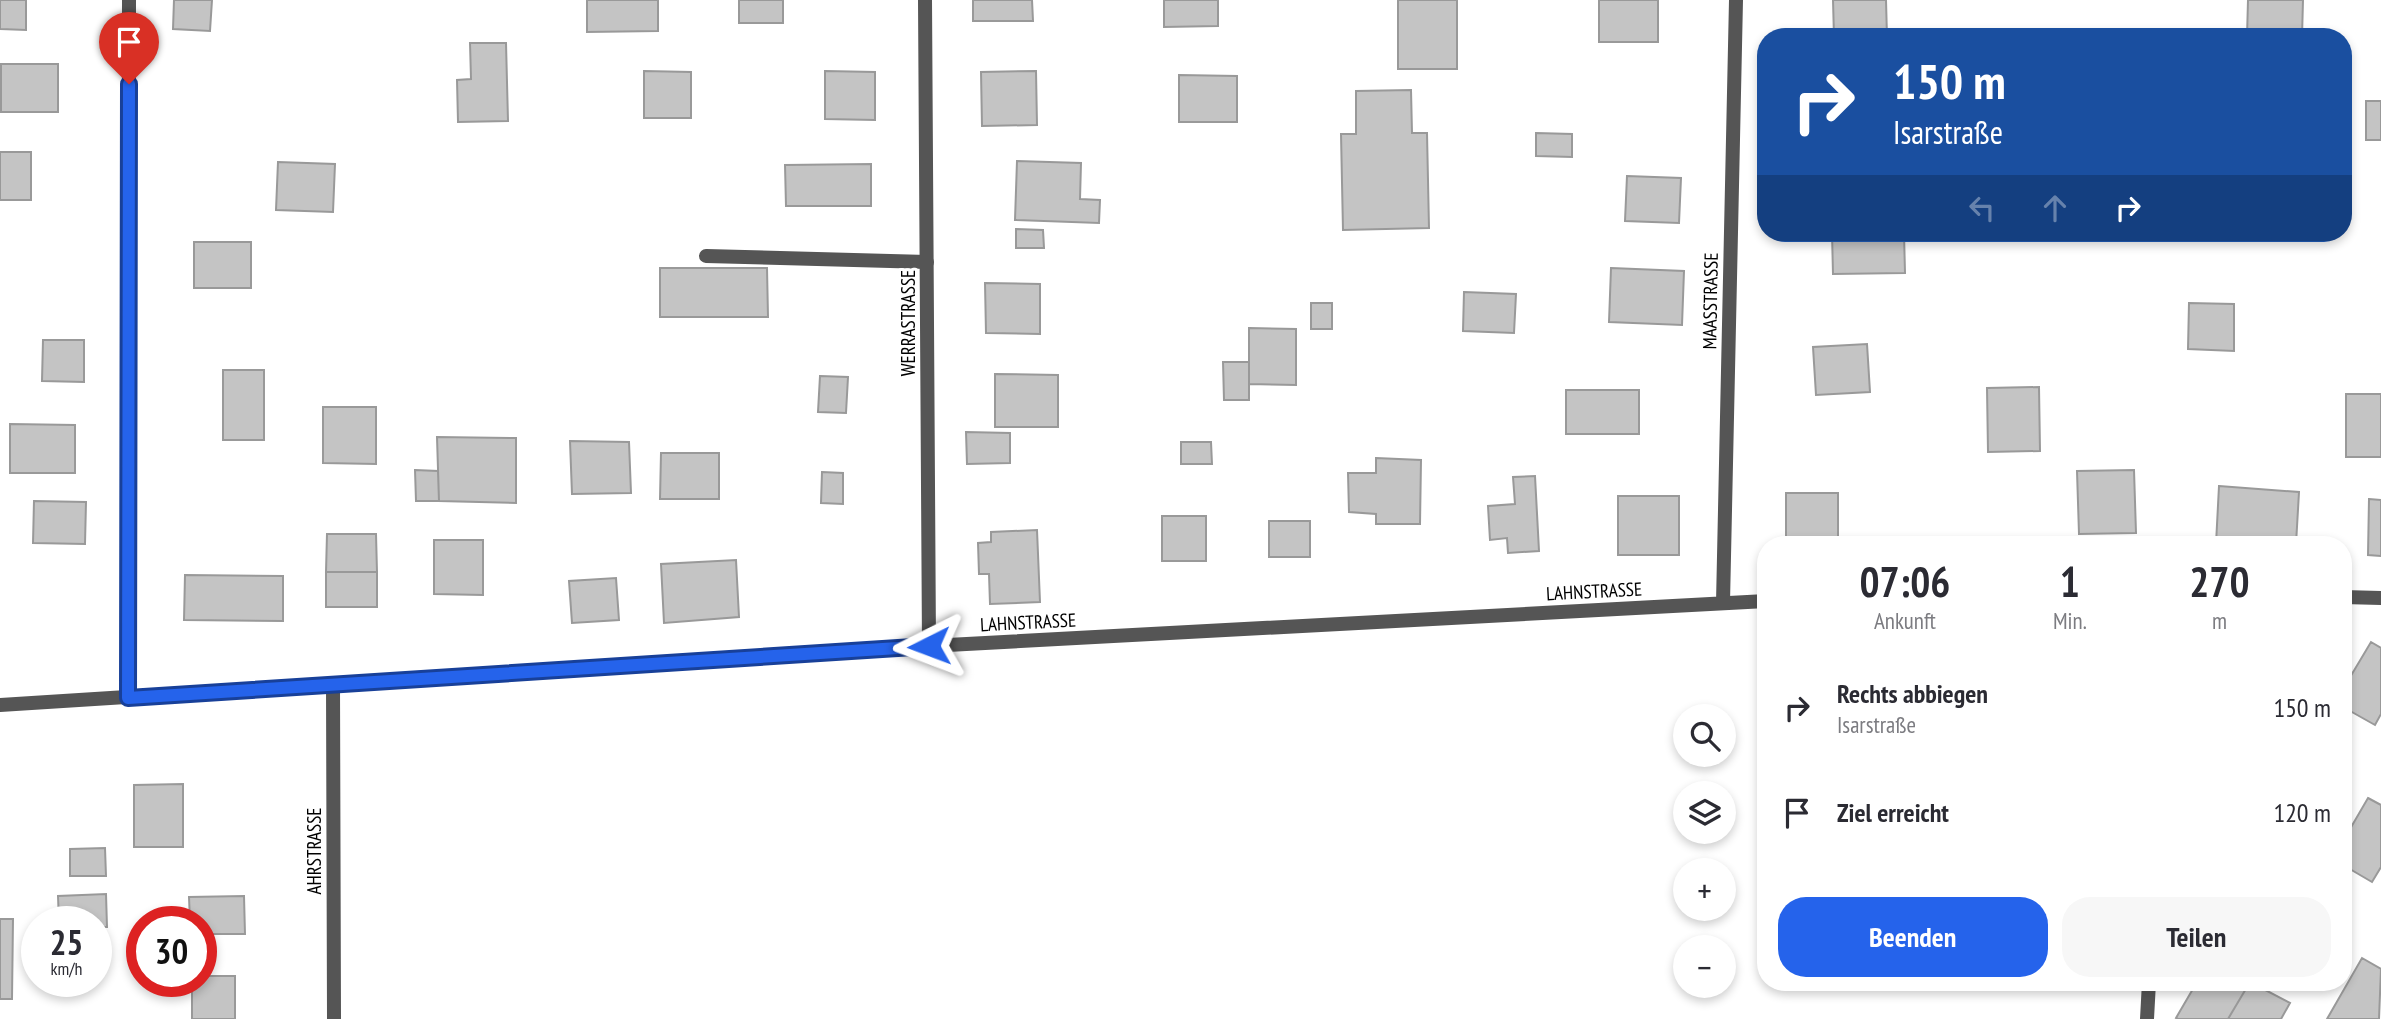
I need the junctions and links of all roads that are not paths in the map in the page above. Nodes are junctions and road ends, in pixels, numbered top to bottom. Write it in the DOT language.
graph roads {
  1 [pos="130,0"];
  2 [pos="925,0"];
  3 [pos="1736,0"];
  4 [pos="706,256"];
  5 [pos="927,262"];
  6 [pos="2352,597"];
  7 [pos="2381,598"];
  8 [pos="1757,601"];
  9 [pos="1723,603"];
  10 [pos="929,646"];
  11 [pos="334,684"];
  12 [pos="128,698"];
  13 [pos="0,705"];
  14 [pos="2149,991"];
  15 [pos="334,1019"];
  16 [pos="2147,1019"];
  1 -- 12 [label="street"];
  2 -- 5 [label="street, WERRASTRASSE"];
  3 -- 9 [label="street, MAASSTRASSE"];
  4 -- 5 [label="street"];
  5 -- 10 [label="street, WERRASTRASSE"];
  6 -- 7 [label="street"];
  8 -- 9 [label="street, LAHNSTRASSE"];
  9 -- 10 [label="street, LAHNSTRASSE"];
  10 -- 11 [label="street, LAHNSTRASSE"];
  11 -- 12 [label="street, LAHNSTRASSE"];
  11 -- 15 [label="street, AHRSTRASSE"];
  12 -- 13 [label="street, LAHNSTRASSE"];
  14 -- 16 [label="street"];
}
